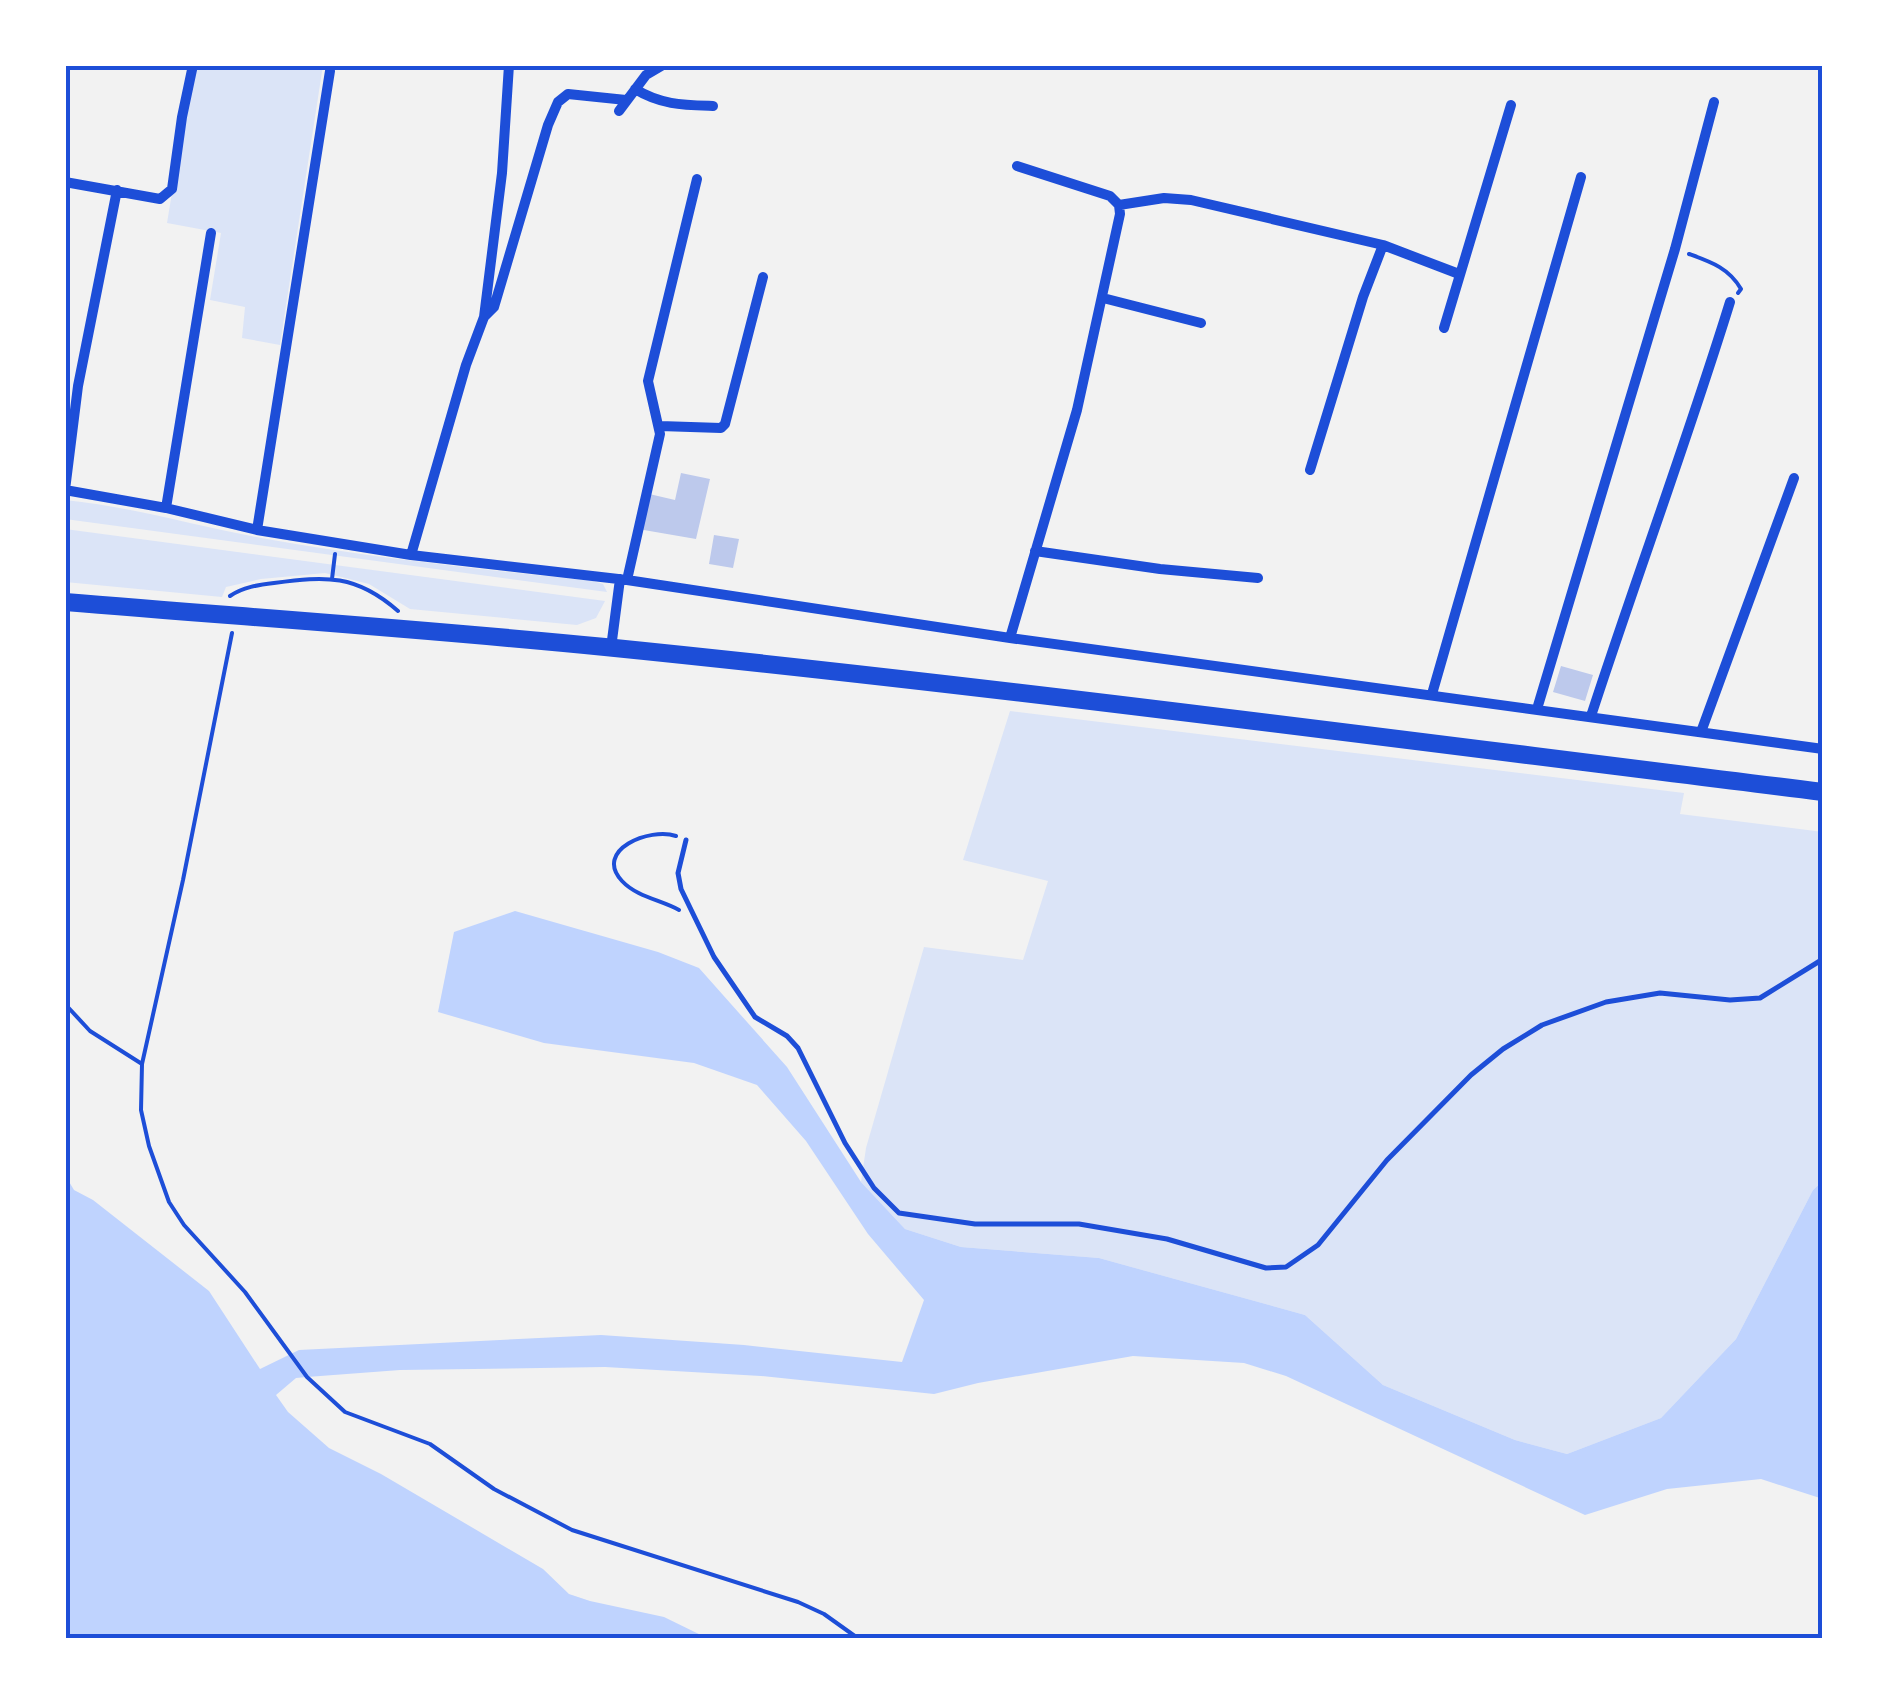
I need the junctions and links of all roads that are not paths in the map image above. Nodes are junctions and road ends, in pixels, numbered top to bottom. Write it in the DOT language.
graph roads {
  1 [pos="193,65"];
  2 [pos="509,65"];
  3 [pos="663,65"];
  4 [pos="330,71"];
  5 [pos="635,89"];
  6 [pos="1714,102"];
  7 [pos="1511,105"];
  8 [pos="714,106"];
  9 [pos="1017,166"];
  10 [pos="1581,177"];
  11 [pos="697,180"];
  12 [pos="65,182"];
  13 [pos="117,190"];
  14 [pos="1119,206"];
  15 [pos="210,233"];
  16 [pos="1383,245"];
  17 [pos="1459,274"];
  18 [pos="763,277"];
  19 [pos="1103,298"];
  20 [pos="1730,302"];
  21 [pos="484,317"];
  22 [pos="1201,322"];
  23 [pos="1444,328"];
  24 [pos="660,426"];
  25 [pos="1310,470"];
  26 [pos="1794,478"];
  27 [pos="65,490"];
  28 [pos="166,508"];
  29 [pos="257,530"];
  30 [pos="1036,551"];
  31 [pos="410,555"];
  32 [pos="1258,578"];
  33 [pos="624,580"];
  34 [pos="65,602"];
  35 [pos="1010,638"];
  36 [pos="611,648"];
  37 [pos="1432,694"];
  38 [pos="1537,709"];
  39 [pos="1590,716"];
  40 [pos="1701,732"];
  41 [pos="1823,749"];
  42 [pos="1823,792"];
  43 [pos="686,840"];
  44 [pos="1823,959"];
  1 -- 13 [label="street"];
  2 -- 21 [label="street"];
  3 -- 5 [label="street"];
  4 -- 29 [label="street"];
  5 -- 8 [label="street"];
  5 -- 21 [label="street"];
  6 -- 38 [label="street"];
  7 -- 17 [label="street"];
  9 -- 14 [label="street"];
  10 -- 37 [label="street"];
  11 -- 24 [label="street"];
  12 -- 13 [label="street"];
  13 -- 27 [label="street"];
  14 -- 16 [label="street"];
  14 -- 19 [label="street"];
  15 -- 28 [label="street"];
  16 -- 17 [label="street"];
  16 -- 25 [label="street"];
  17 -- 23 [label="street"];
  18 -- 24 [label="street"];
  19 -- 22 [label="street"];
  19 -- 30 [label="street"];
  20 -- 39 [label="street"];
  21 -- 31 [label="street"];
  24 -- 33 [label="street"];
  26 -- 40 [label="street"];
  27 -- 28 [label="street"];
  28 -- 29 [label="street"];
  29 -- 31 [label="street"];
  30 -- 32 [label="street"];
  30 -- 35 [label="street"];
  31 -- 33 [label="street"];
  33 -- 35 [label="street"];
  33 -- 36 [label="street"];
  34 -- 36 [label="main road"];
  35 -- 37 [label="street"];
  36 -- 42 [label="main road"];
  37 -- 38 [label="street"];
  38 -- 39 [label="street"];
  39 -- 40 [label="street"];
  40 -- 41 [label="street"];
  43 -- 44 [label="lane"];
}
